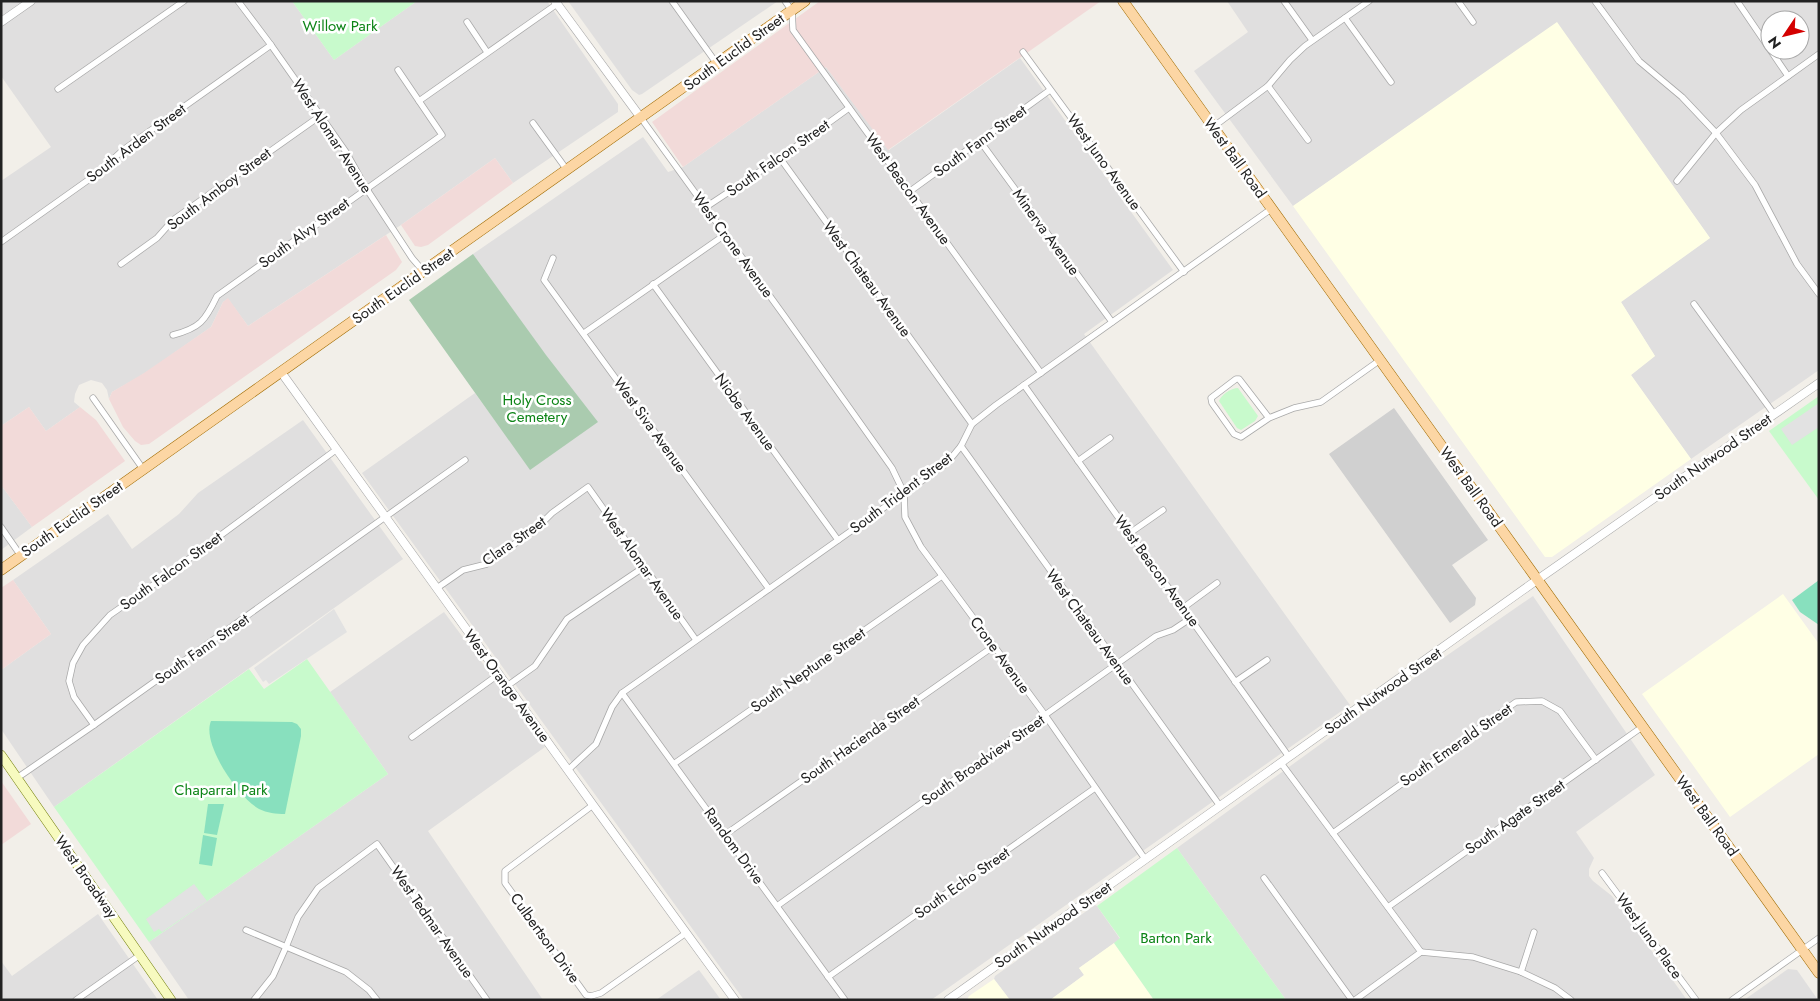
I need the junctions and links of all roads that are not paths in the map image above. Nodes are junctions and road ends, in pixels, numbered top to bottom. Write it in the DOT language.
graph roads {
  1 [pos="30,1"];
  2 [pos="184,1"];
  3 [pos="238,1"];
  4 [pos="672,1"];
  5 [pos="786,1"];
  6 [pos="805,1"];
  7 [pos="1123,1"];
  8 [pos="1284,1"];
  9 [pos="1369,1"];
  10 [pos="1458,1"];
  11 [pos="1595,1"];
  12 [pos="1737,1"];
  13 [pos="556,2"];
  14 [pos="792,10"];
  15 [pos="1345,18"];
  16 [pos="1,22"];
  17 [pos="467,22"];
  18 [pos="1472,22"];
  19 [pos="1312,40"];
  20 [pos="271,45"];
  21 [pos="487,52"];
  22 [pos="1023,52"];
  23 [pos="1819,54"];
  24 [pos="717,64"];
  25 [pos="398,70"];
  26 [pos="1788,76"];
  27 [pos="1391,82"];
  28 [pos="1268,86"];
  29 [pos="58,89"];
  30 [pos="1050,90"];
  31 [pos="419,101"];
  32 [pos="849,108"];
  33 [pos="320,116"];
  34 [pos="641,118"];
  35 [pos="533,123"];
  36 [pos="1213,127"];
  37 [pos="1716,133"];
  38 [pos="1308,140"];
  39 [pos="980,141"];
  40 [pos="780,158"];
  41 [pos="567,171"];
  42 [pos="1677,181"];
  43 [pos="366,188"];
  44 [pos="909,192"];
  45 [pos="706,207"];
  46 [pos="1271,209"];
  47 [pos="726,234"];
  48 [pos="1,242"];
  49 [pos="553,258"];
  50 [pos="121,264"];
  51 [pos="424,272"];
  52 [pos="1184,272"];
  53 [pos="653,284"];
  54 [pos="1819,294"];
  55 [pos="1694,304"];
  56 [pos="1112,322"];
  57 [pos="584,333"];
  58 [pos="173,335"];
  59 [pos="1380,360"];
  60 [pos="281,372"];
  61 [pos="1041,373"];
  62 [pos="1819,383"];
  63 [pos="1024,385"];
  64 [pos="92,398"];
  65 [pos="1774,414"];
  66 [pos="1268,418"];
  67 [pos="972,424"];
  68 [pos="1110,438"];
  69 [pos="961,446"];
  70 [pos="337,449"];
  71 [pos="465,460"];
  72 [pos="1078,461"];
  73 [pos="143,469"];
  74 [pos="588,487"];
  75 [pos="904,493"];
  76 [pos="1163,510"];
  77 [pos="386,518"];
  78 [pos="1,527"];
  79 [pos="1130,533"];
  80 [pos="838,540"];
  81 [pos="21,556"];
  82 [pos="644,567"];
  83 [pos="1,570"];
  84 [pos="942,576"];
  85 [pos="1537,580"];
  86 [pos="1217,584"];
  87 [pos="437,588"];
  88 [pos="769,590"];
  89 [pos="1183,608"];
  90 [pos="1191,618"];
  91 [pos="696,640"];
  92 [pos="994,646"];
  93 [pos="1267,660"];
  94 [pos="1116,664"];
  95 [pos="499,674"];
  96 [pos="1235,682"];
  97 [pos="507,686"];
  98 [pos="622,693"];
  99 [pos="1045,715"];
  100 [pos="94,726"];
  101 [pos="1642,727"];
  102 [pos="412,737"];
  103 [pos="1,755"];
  104 [pos="1289,757"];
  105 [pos="1596,760"];
  106 [pos="674,763"];
  107 [pos="1281,763"];
  108 [pos="568,770"];
  109 [pos="17,778"];
  110 [pos="1095,788"];
  111 [pos="593,806"];
  112 [pos="1220,806"];
  113 [pos="1333,833"];
  114 [pos="726,834"];
  115 [pos="1146,859"];
  116 [pos="1602,873"];
  117 [pos="1264,878"];
  118 [pos="777,906"];
  119 [pos="1388,907"];
  120 [pos="246,930"];
  121 [pos="1534,932"];
  122 [pos="686,933"];
  123 [pos="1819,938"];
  124 [pos="286,947"];
  125 [pos="1802,949"];
  126 [pos="1422,952"];
  127 [pos="140,955"];
  128 [pos="1521,972"];
  129 [pos="1819,973"];
  130 [pos="828,977"];
  131 [pos="953,998"];
  132 [pos="76,1000"];
  133 [pos="171,1000"];
  134 [pos="254,1000"];
  135 [pos="377,1000"];
  136 [pos="487,1000"];
  137 [pos="734,1000"];
  138 [pos="845,1000"];
  139 [pos="1354,1000"];
  140 [pos="1571,1000"];
  141 [pos="1696,1000"];
  142 [pos="1732,1000"];
  1 -- 16 [label="street"];
  2 -- 29 [label="street"];
  3 -- 20 [label="street, West Alomar Avenue"];
  4 -- 24 [label="street"];
  5 -- 14 [label="street, West Beacon Avenue"];
  6 -- 14 [label="main road, South Euclid Street"];
  7 -- 36 [label="main road, West Ball Road"];
  8 -- 19 [label="street"];
  9 -- 15 [label="street"];
  10 -- 18 [label="street"];
  11 -- 37 [label="street"];
  12 -- 26 [label="street"];
  13 -- 21 [label="street"];
  13 -- 34 [label="street, West Crone Avenue"];
  14 -- 24 [label="main road, South Euclid Street"];
  14 -- 32 [label="street, West Beacon Avenue"];
  15 -- 19 [label="street"];
  15 -- 27 [label="street"];
  17 -- 21 [label="street"];
  19 -- 28 [label="street"];
  20 -- 33 [label="street, West Alomar Avenue"];
  20 -- 48 [label="street, South Arden Street"];
  21 -- 31 [label="street"];
  22 -- 30 [label="street, West Juno Avenue"];
  23 -- 26 [label="street"];
  24 -- 34 [label="main road, South Euclid Street"];
  25 -- 31 [label="street"];
  26 -- 37 [label="street"];
  28 -- 36 [label="street"];
  28 -- 38 [label="street"];
  30 -- 39 [label="street, South Fann Street"];
  30 -- 52 [label="street, West Juno Avenue"];
  31 -- 43 [label="street, South Alvy Street"];
  32 -- 40 [label="street, South Falcon Street"];
  32 -- 44 [label="street, West Beacon Avenue"];
  33 -- 43 [label="street, West Alomar Avenue"];
  33 -- 50 [label="street, South Amboy Street"];
  34 -- 41 [label="main road, South Euclid Street"];
  34 -- 45 [label="street, West Crone Avenue"];
  35 -- 41 [label="street"];
  36 -- 46 [label="main road, West Ball Road"];
  37 -- 42 [label="street"];
  37 -- 54 [label="street"];
  39 -- 44 [label="street, South Fann Street"];
  39 -- 56 [label="street, Minerva Avenue"];
  40 -- 45 [label="street, South Falcon Street"];
  40 -- 67 [label="street, West Chateau Avenue"];
  41 -- 51 [label="main road, South Euclid Street"];
  43 -- 51 [label="street, West Alomar Avenue"];
  43 -- 58 [label="street, South Alvy Street"];
  44 -- 61 [label="street, West Beacon Avenue"];
  45 -- 47 [label="street, West Crone Avenue"];
  46 -- 52 [label="street, South Trident Street"];
  46 -- 59 [label="main road, West Ball Road"];
  47 -- 53 [label="street"];
  47 -- 75 [label="street, West Crone Avenue"];
  49 -- 57 [label="street, West Siva Avenue"];
  51 -- 60 [label="main road, South Euclid Street"];
  52 -- 56 [label="street, South Trident Street"];
  53 -- 57 [label="street"];
  53 -- 80 [label="street, Niobe Avenue"];
  55 -- 65 [label="street"];
  56 -- 61 [label="street, South Trident Street"];
  57 -- 88 [label="street, West Siva Avenue"];
  59 -- 66 [label="street"];
  59 -- 85 [label="main road, West Ball Road"];
  60 -- 70 [label="street, West Orange Avenue"];
  60 -- 73 [label="main road, South Euclid Street"];
  61 -- 63 [label="street, South Trident Street"];
  62 -- 65 [label="street, South Nutwood Street"];
  63 -- 67 [label="street, South Trident Street"];
  63 -- 72 [label="street, West Beacon Avenue"];
  64 -- 73 [label="street"];
  65 -- 85 [label="street, South Nutwood Street"];
  66 -- 66 [label="street"];
  67 -- 69 [label="street, South Trident Street"];
  68 -- 72 [label="street"];
  69 -- 75 [label="street, South Trident Street"];
  69 -- 94 [label="street, West Chateau Avenue"];
  70 -- 77 [label="street, West Orange Avenue"];
  70 -- 100 [label="street, South Falcon Street"];
  71 -- 77 [label="street, South Fann Street"];
  72 -- 79 [label="street, West Beacon Avenue"];
  73 -- 81 [label="main road, South Euclid Street"];
  74 -- 82 [label="street, West Alomar Avenue"];
  74 -- 87 [label="street, Clara Street"];
  75 -- 80 [label="street, South Trident Street"];
  75 -- 84 [label="street, Crone Avenue"];
  76 -- 79 [label="street"];
  77 -- 87 [label="street, West Orange Avenue"];
  77 -- 100 [label="street, South Fann Street"];
  78 -- 81 [label="street"];
  79 -- 89 [label="street, West Beacon Avenue"];
  80 -- 88 [label="street, South Trident Street"];
  81 -- 83 [label="main road, South Euclid Street"];
  82 -- 91 [label="street, West Alomar Avenue"];
  82 -- 97 [label="street"];
  84 -- 92 [label="street, Crone Avenue"];
  84 -- 106 [label="street, South Neptune Street"];
  85 -- 101 [label="main road, West Ball Road"];
  85 -- 104 [label="street, South Nutwood Street"];
  86 -- 89 [label="street"];
  87 -- 95 [label="street, West Orange Avenue"];
  88 -- 91 [label="street, South Trident Street"];
  89 -- 90 [label="street, West Beacon Avenue"];
  90 -- 94 [label="street, South Broadview Street"];
  90 -- 96 [label="street, West Beacon Avenue"];
  91 -- 98 [label="street, South Trident Street"];
  92 -- 99 [label="street, Crone Avenue"];
  92 -- 114 [label="street, South Hacienda Street"];
  93 -- 96 [label="street"];
  94 -- 99 [label="street, South Broadview Street"];
  94 -- 112 [label="street, West Chateau Avenue"];
  95 -- 97 [label="street, West Orange Avenue"];
  95 -- 102 [label="street"];
  96 -- 104 [label="street, West Beacon Avenue"];
  97 -- 108 [label="street, West Orange Avenue"];
  98 -- 106 [label="street, Random Drive"];
  98 -- 108 [label="street, South Trident Street"];
  99 -- 110 [label="street, Crone Avenue"];
  99 -- 118 [label="street, South Broadview Street"];
  100 -- 109 [label="street, South Fann Street"];
  101 -- 105 [label="street, South Agate Street"];
  101 -- 125 [label="main road, West Ball Road"];
  103 -- 109 [label="main road, West Broadway"];
  104 -- 107 [label="street, South Nutwood Street"];
  105 -- 113 [label="street, South Emerald Street"];
  105 -- 119 [label="street, South Agate Street"];
  106 -- 114 [label="street, Random Drive"];
  107 -- 112 [label="street, South Nutwood Street"];
  107 -- 113 [label="street"];
  108 -- 111 [label="street, West Orange Avenue"];
  109 -- 127 [label="main road, West Broadway"];
  110 -- 115 [label="street, Crone Avenue"];
  110 -- 130 [label="street, South Echo Street"];
  111 -- 122 [label="street, West Orange Avenue"];
  111 -- 122 [label="street, Culbertson Drive"];
  112 -- 115 [label="street, South Nutwood Street"];
  113 -- 119 [label="street"];
  114 -- 118 [label="street, Random Drive"];
  115 -- 131 [label="street, South Nutwood Street"];
  116 -- 141 [label="street, West Juno Place"];
  117 -- 139 [label="street"];
  118 -- 130 [label="street, Random Drive"];
  119 -- 126 [label="street"];
  120 -- 124 [label="street"];
  121 -- 128 [label="street"];
  122 -- 137 [label="street, West Orange Avenue"];
  123 -- 125 [label="street"];
  124 -- 134 [label="street"];
  124 -- 135 [label="street"];
  124 -- 136 [label="street, West Tedmar Avenue"];
  125 -- 129 [label="main road, West Ball Road"];
  125 -- 142 [label="street"];
  126 -- 128 [label="street"];
  126 -- 139 [label="street"];
  127 -- 132 [label="street"];
  127 -- 133 [label="main road, West Broadway"];
  128 -- 140 [label="street"];
  130 -- 138 [label="street, Random Drive"];
}
